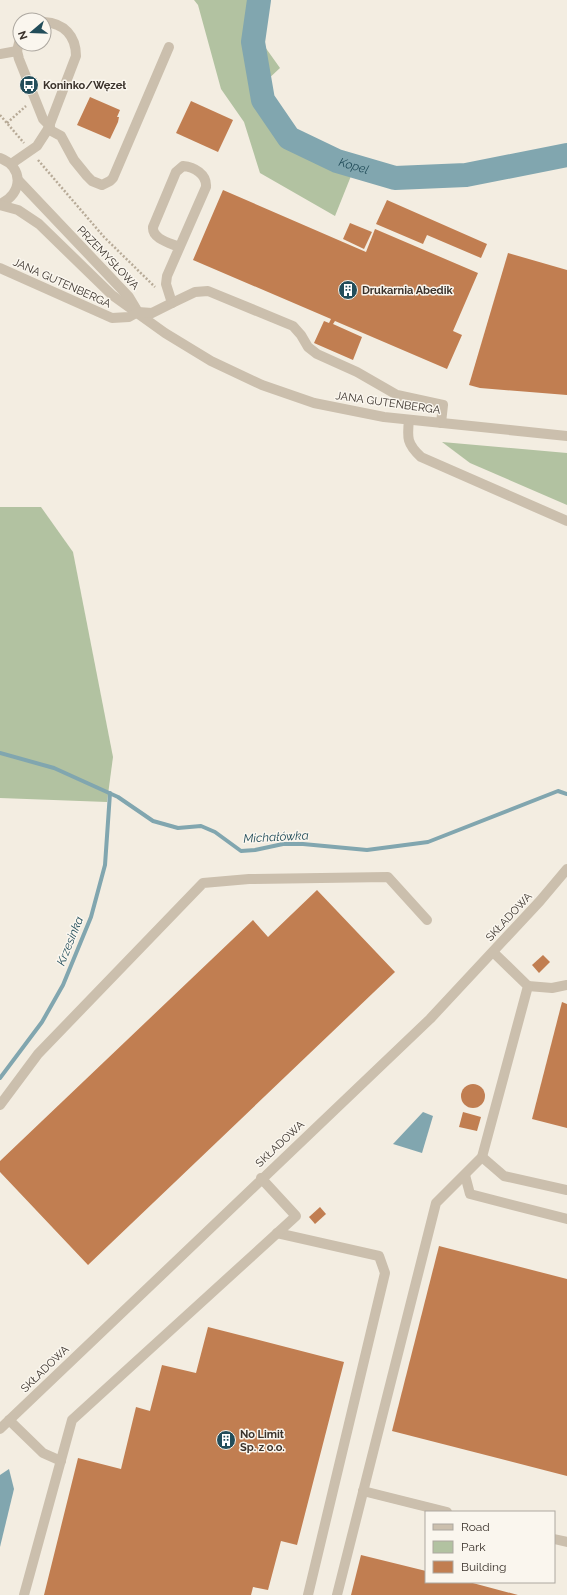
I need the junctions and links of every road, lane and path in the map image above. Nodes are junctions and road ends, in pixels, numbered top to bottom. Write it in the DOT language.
graph roads {
  1 [pos="52,22"];
  2 [pos="169,46"];
  3 [pos="12,52"];
  4 [pos="17,52"];
  5 [pos="0,54"];
  6 [pos="29,104"];
  7 [pos="0,115"];
  8 [pos="7,122"];
  9 [pos="49,127"];
  10 [pos="26,146"];
  11 [pos="0,158"];
  12 [pos="38,160"];
  13 [pos="11,164"];
  14 [pos="18,180"];
  15 [pos="0,204"];
  16 [pos="179,247"];
  17 [pos="0,268"];
  18 [pos="168,292"];
  19 [pos="172,303"];
  20 [pos="138,312"];
  21 [pos="409,420"];
  22 [pos="441,423"];
  23 [pos="567,436"];
  24 [pos="567,521"];
  25 [pos="567,869"];
  26 [pos="427,920"];
  27 [pos="493,952"];
  28 [pos="567,985"];
  29 [pos="528,986"];
  30 [pos="0,1105"];
  31 [pos="482,1157"];
  32 [pos="464,1175"];
  33 [pos="261,1178"];
  34 [pos="567,1190"];
  35 [pos="567,1219"];
  36 [pos="277,1233"];
  37 [pos="4,1423"];
  38 [pos="61,1461"];
  39 [pos="363,1491"];
  40 [pos="443,1511"];
  41 [pos="555,1539"];
  42 [pos="567,1542"];
  43 [pos="24,1595"];
  44 [pos="308,1595"];
  45 [pos="337,1595"];
  1 -- 9 [label="street"];
  2 -- 9 [label="street"];
  3 -- 5 [label="street"];
  4 -- 9 [label="street"];
  6 -- 8 [label="path"];
  7 -- 8 [label="path"];
  8 -- 10 [label="path"];
  9 -- 13 [label="street"];
  11 -- 13 [label="street"];
  12 -- 18 [label="path"];
  13 -- 14 [label="street, PRZEMYSŁOWA"];
  14 -- 15 [label="street"];
  14 -- 20 [label="street, PRZEMYSŁOWA"];
  15 -- 20 [label="street, PRZEMYSŁOWA"];
  16 -- 16 [label="street"];
  16 -- 18 [label="street"];
  17 -- 20 [label="street, JANA GUTENBERGA"];
  18 -- 19 [label="street"];
  19 -- 20 [label="street"];
  19 -- 22 [label="street"];
  20 -- 21 [label="street, JANA GUTENBERGA"];
  21 -- 22 [label="street, JANA GUTENBERGA"];
  21 -- 24 [label="street"];
  22 -- 23 [label="street, JANA GUTENBERGA"];
  25 -- 27 [label="street, SKŁADOWA"];
  26 -- 30 [label="street"];
  27 -- 29 [label="street"];
  27 -- 33 [label="street, SKŁADOWA"];
  28 -- 29 [label="street"];
  29 -- 31 [label="street"];
  31 -- 32 [label="street"];
  31 -- 34 [label="street"];
  32 -- 35 [label="street"];
  32 -- 39 [label="street"];
  33 -- 36 [label="street"];
  33 -- 37 [label="street, SKŁADOWA"];
  36 -- 38 [label="street"];
  36 -- 44 [label="street"];
  37 -- 38 [label="street"];
  38 -- 43 [label="street"];
  39 -- 40 [label="street"];
  39 -- 45 [label="street"];
  41 -- 42 [label="street"];
}
